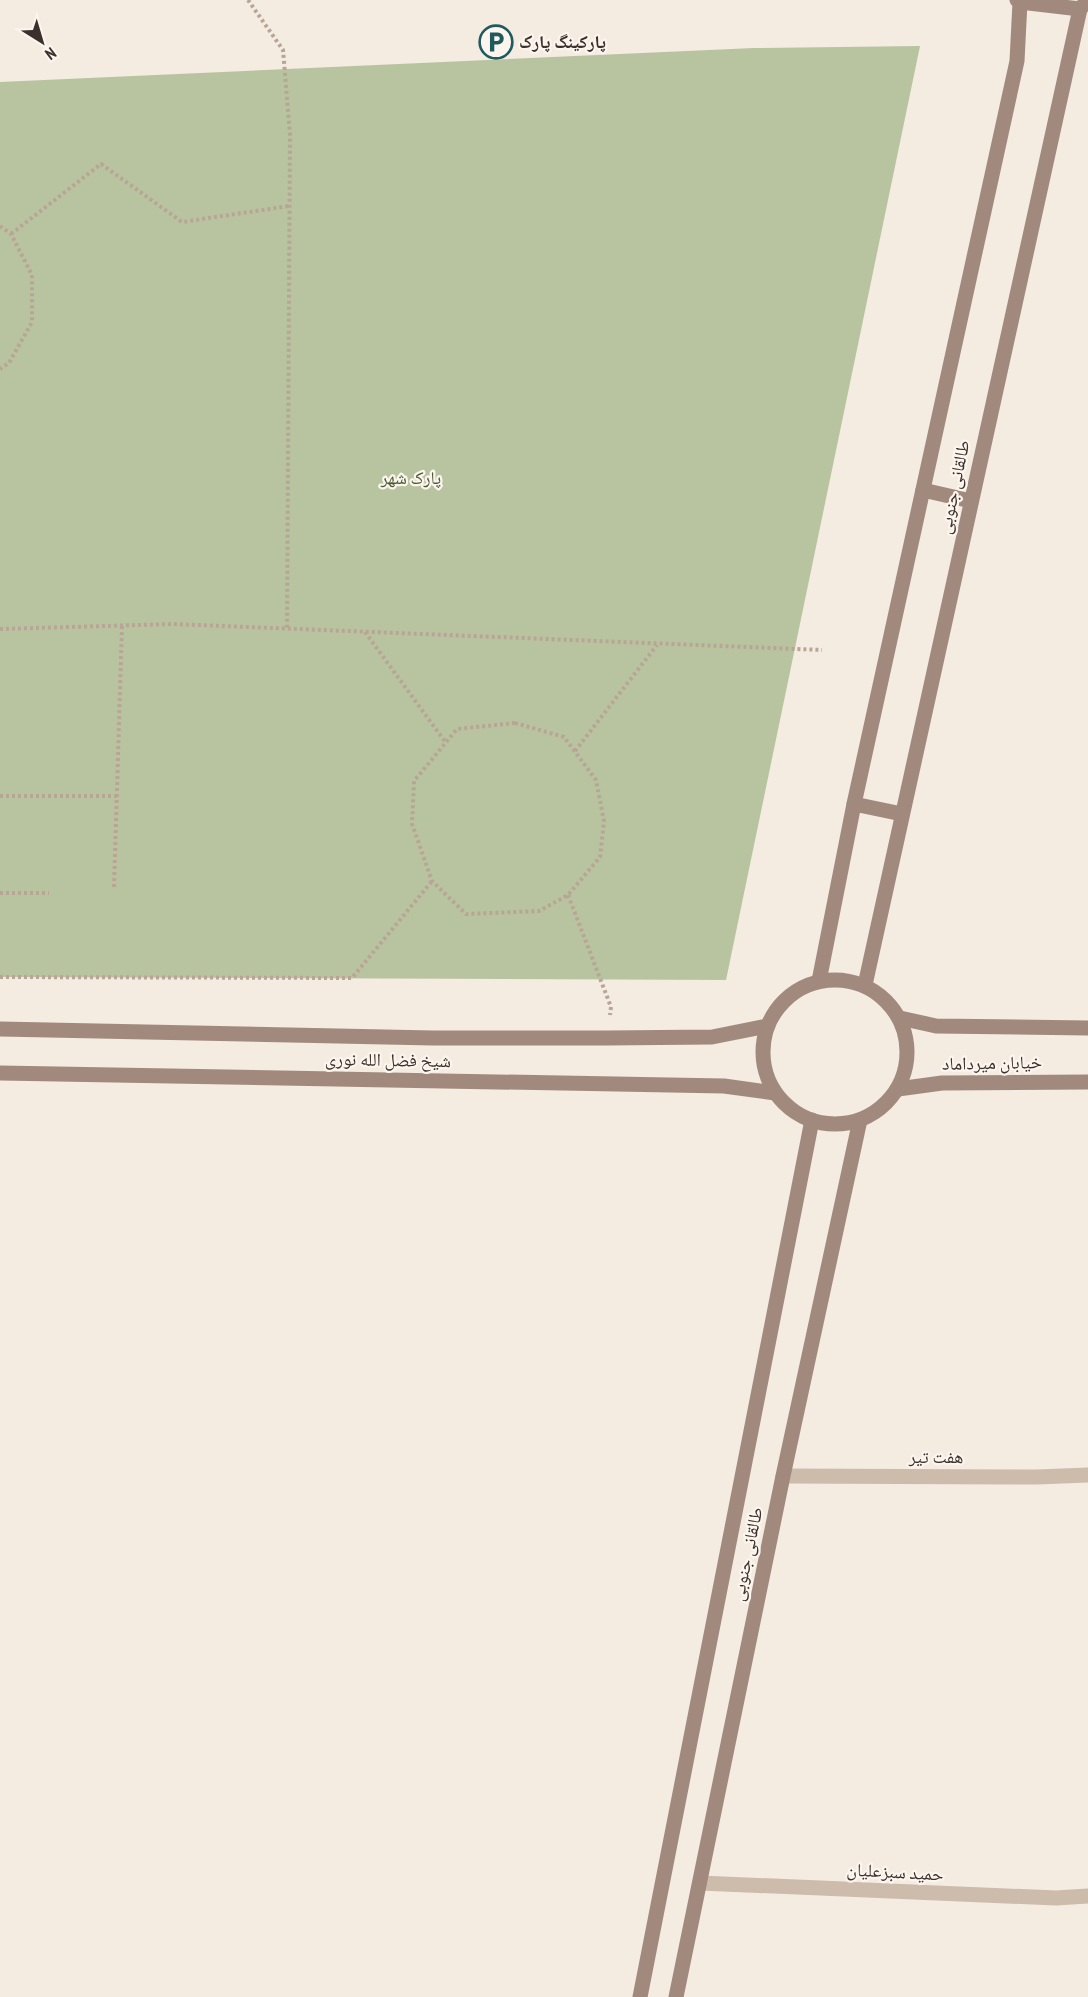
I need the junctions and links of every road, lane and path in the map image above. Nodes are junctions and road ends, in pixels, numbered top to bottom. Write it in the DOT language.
graph roads {
  1 [pos="248,0"];
  2 [pos="1019,1"];
  3 [pos="1084,5"];
  4 [pos="289,206"];
  5 [pos="0,226"];
  6 [pos="11,234"];
  7 [pos="0,369"];
  8 [pos="923,490"];
  9 [pos="971,501"];
  10 [pos="122,626"];
  11 [pos="0,629"];
  12 [pos="286,629"];
  13 [pos="365,632"];
  14 [pos="657,644"];
  15 [pos="822,650"];
  16 [pos="446,743"];
  17 [pos="574,751"];
  18 [pos="0,796"];
  19 [pos="117,796"];
  20 [pos="854,804"];
  21 [pos="902,814"];
  22 [pos="432,881"];
  23 [pos="114,887"];
  24 [pos="0,893"];
  25 [pos="50,893"];
  26 [pos="568,895"];
  27 [pos="0,977"];
  28 [pos="819,981"];
  29 [pos="865,985"];
  30 [pos="900,1018"];
  31 [pos="768,1026"];
  32 [pos="1088,1028"];
  33 [pos="0,1029"];
  34 [pos="607,1038"];
  35 [pos="0,1073"];
  36 [pos="1088,1082"];
  37 [pos="898,1089"];
  38 [pos="775,1093"];
  39 [pos="812,1120"];
  40 [pos="860,1120"];
  41 [pos="1088,1475"];
  42 [pos="783,1476"];
  43 [pos="700,1883"];
  44 [pos="1088,1896"];
  45 [pos="640,1997"];
  46 [pos="676,1997"];
  1 -- 4 [label="path"];
  2 -- 3 [label="main road"];
  2 -- 8 [label="main road, طالقانی جنوبی"];
  3 -- 9 [label="main road, طالقانی جنوبی"];
  4 -- 6 [label="path"];
  4 -- 12 [label="path"];
  5 -- 6 [label="path"];
  6 -- 7 [label="path"];
  8 -- 9 [label="main road"];
  8 -- 20 [label="main road, طالقانی جنوبی"];
  9 -- 21 [label="main road, طالقانی جنوبی"];
  10 -- 11 [label="path"];
  10 -- 12 [label="path"];
  10 -- 19 [label="path"];
  12 -- 13 [label="path"];
  13 -- 14 [label="path"];
  13 -- 16 [label="path"];
  14 -- 15 [label="path"];
  14 -- 17 [label="path"];
  16 -- 17 [label="path"];
  16 -- 22 [label="path"];
  17 -- 26 [label="path"];
  18 -- 19 [label="path"];
  19 -- 23 [label="path"];
  20 -- 21 [label="main road"];
  20 -- 28 [label="main road, طالقانی جنوبی"];
  21 -- 29 [label="main road, طالقانی جنوبی"];
  22 -- 26 [label="path"];
  22 -- 27 [label="path"];
  24 -- 25 [label="path"];
  26 -- 34 [label="path"];
  28 -- 29 [label="main road"];
  28 -- 31 [label="main road"];
  29 -- 30 [label="main road"];
  30 -- 32 [label="main road, خیابان میرداماد"];
  30 -- 37 [label="main road"];
  31 -- 34 [label="main road, شیخ فضل الله نوری"];
  31 -- 38 [label="main road"];
  33 -- 34 [label="main road, شیخ فضل الله نوری"];
  35 -- 38 [label="main road, شیخ فضل الله نوری"];
  36 -- 37 [label="main road, خیابان میرداماد"];
  37 -- 40 [label="main road"];
  38 -- 39 [label="main road"];
  39 -- 40 [label="main road"];
  39 -- 45 [label="main road, طالقانی جنوبی"];
  40 -- 42 [label="main road, طالقانی جنوبی"];
  41 -- 42 [label="street, هفت تیر"];
  42 -- 43 [label="main road, طالقانی جنوبی"];
  43 -- 44 [label="street, حمید سبزعلیان"];
  43 -- 46 [label="main road, طالقانی جنوبی"];
}
